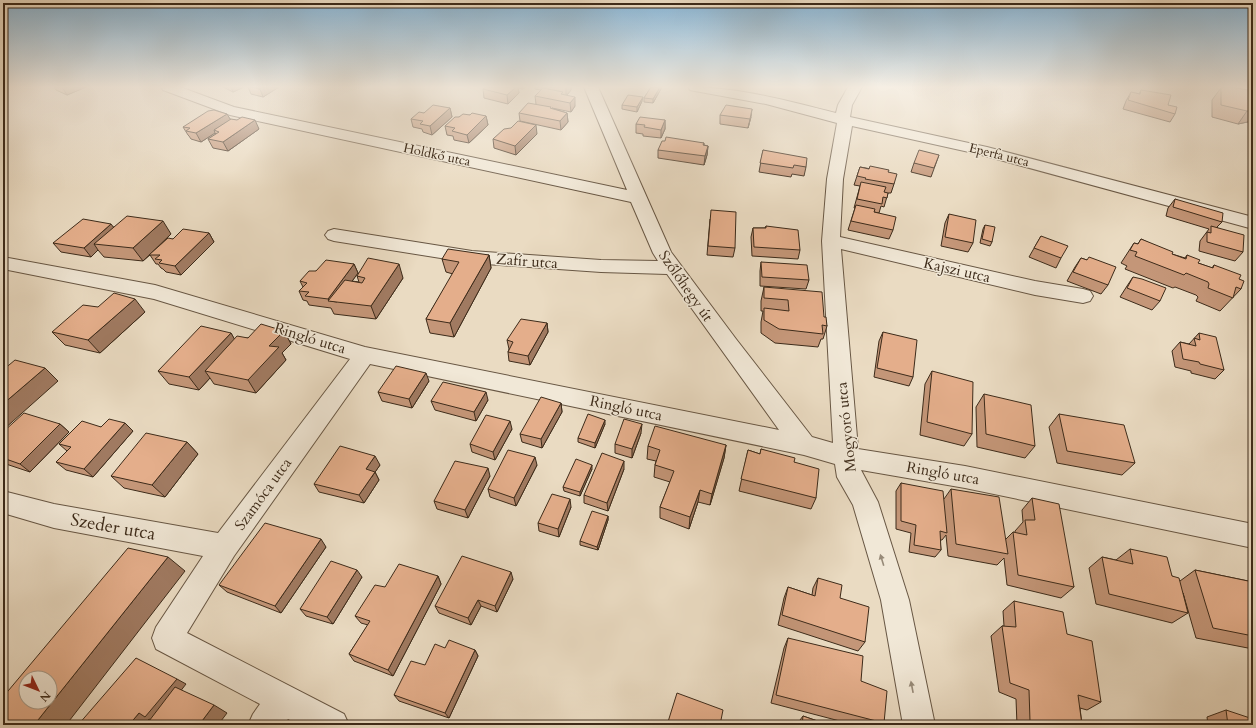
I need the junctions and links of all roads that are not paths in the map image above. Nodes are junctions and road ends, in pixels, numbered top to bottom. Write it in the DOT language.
graph roads {
  1 [pos="843,120"];
  2 [pos="277,121"];
  3 [pos="606,121"];
  4 [pos="847,121"];
  5 [pos="639,198"];
  6 [pos="1253,223"];
  7 [pos="334,234"];
  8 [pos="831,242"];
  9 [pos="3,263"];
  10 [pos="673,268"];
  11 [pos="1083,296"];
  12 [pos="365,355"];
  13 [pos="804,445"];
  14 [pos="846,456"];
  15 [pos="3,502"];
  16 [pos="1253,536"];
  17 [pos="224,547"];
  18 [pos="283,698"];
  19 [pos="264,725"];
  20 [pos="333,725"];
  21 [pos="919,725"];
  1 -- 8 [label="street, Mogyoró utca"];
  2 -- 5 [label="street, Holdkő utca"];
  3 -- 5 [label="street, Szőlőhegy út"];
  4 -- 6 [label="street, Eperfa utca"];
  5 -- 10 [label="street, Szőlőhegy út"];
  7 -- 10 [label="street, Zafír utca"];
  8 -- 11 [label="street, Kajszi utca"];
  8 -- 14 [label="street, Mogyoró utca"];
  9 -- 12 [label="street, Ringló utca"];
  10 -- 13 [label="street, Szőlőhegy út"];
  12 -- 13 [label="street, Ringló utca"];
  12 -- 17 [label="street, Szamóca utca"];
  13 -- 14 [label="street, Ringló utca"];
  14 -- 16 [label="street, Ringló utca"];
  21 -- 14 [label="street, Mogyoró utca, one-way"];
  15 -- 17 [label="street, Szeder utca"];
  17 -- 18 [label="street, Szamóca utca"];
  18 -- 19 [label="street"];
  18 -- 20 [label="street"];
}
